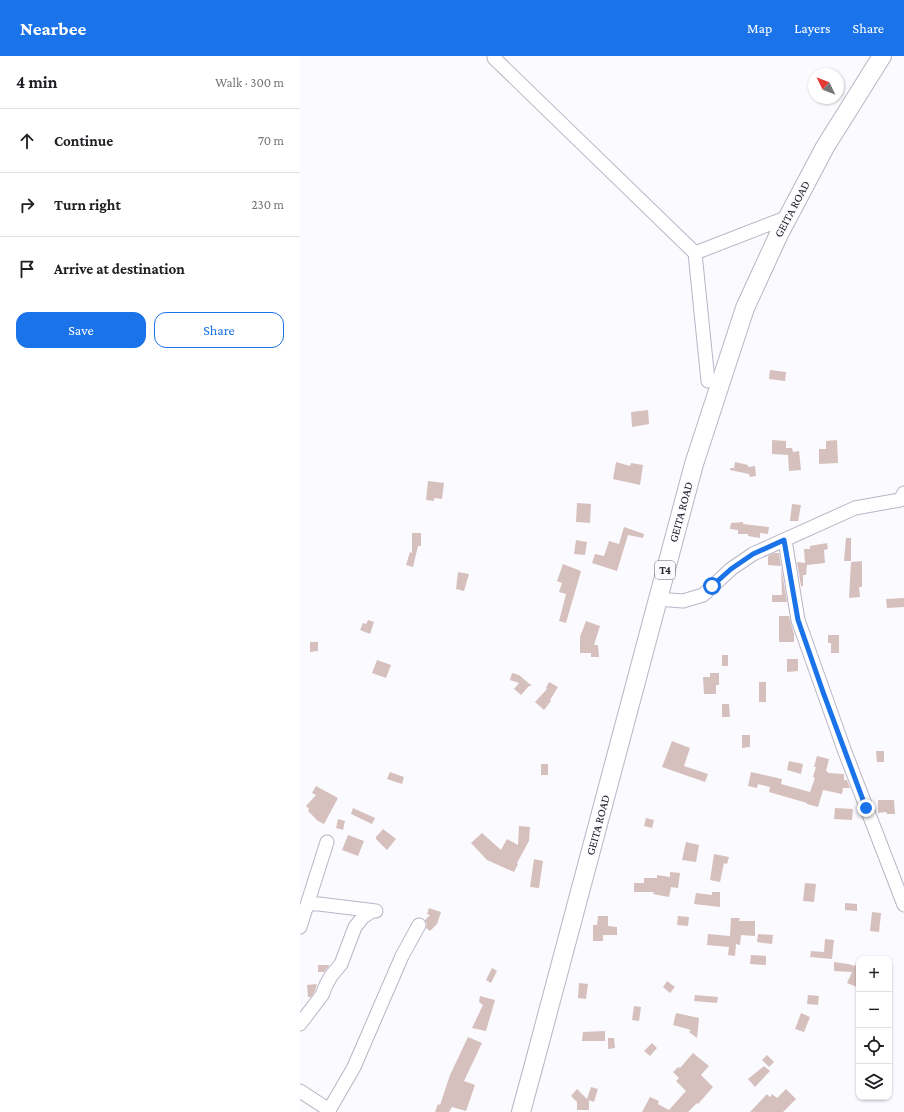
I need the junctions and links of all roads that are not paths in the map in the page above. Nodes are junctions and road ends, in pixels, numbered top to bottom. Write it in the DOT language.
graph roads {
  1 [pos="496,56"];
  2 [pos="882,56"];
  3 [pos="788,217"];
  4 [pos="695,253"];
  5 [pos="708,381"];
  6 [pos="904,493"];
  7 [pos="784,540"];
  8 [pos="657,600"];
  9 [pos="327,842"];
  10 [pos="306,903"];
  11 [pos="904,905"];
  12 [pos="419,925"];
  13 [pos="300,928"];
  14 [pos="300,1024"];
  15 [pos="300,1091"];
  16 [pos="329,1111"];
  17 [pos="521,1112"];
  1 -- 4 [label="street"];
  2 -- 3 [label="highway, GEITA ROAD / T4"];
  3 -- 4 [label="street"];
  3 -- 8 [label="highway, GEITA ROAD / T4"];
  4 -- 5 [label="street"];
  6 -- 7 [label="street"];
  7 -- 8 [label="street"];
  7 -- 11 [label="street"];
  8 -- 17 [label="highway, GEITA ROAD / T4"];
  9 -- 10 [label="street"];
  10 -- 13 [label="street"];
  10 -- 14 [label="street"];
  12 -- 16 [label="street"];
  15 -- 16 [label="street"];
}
